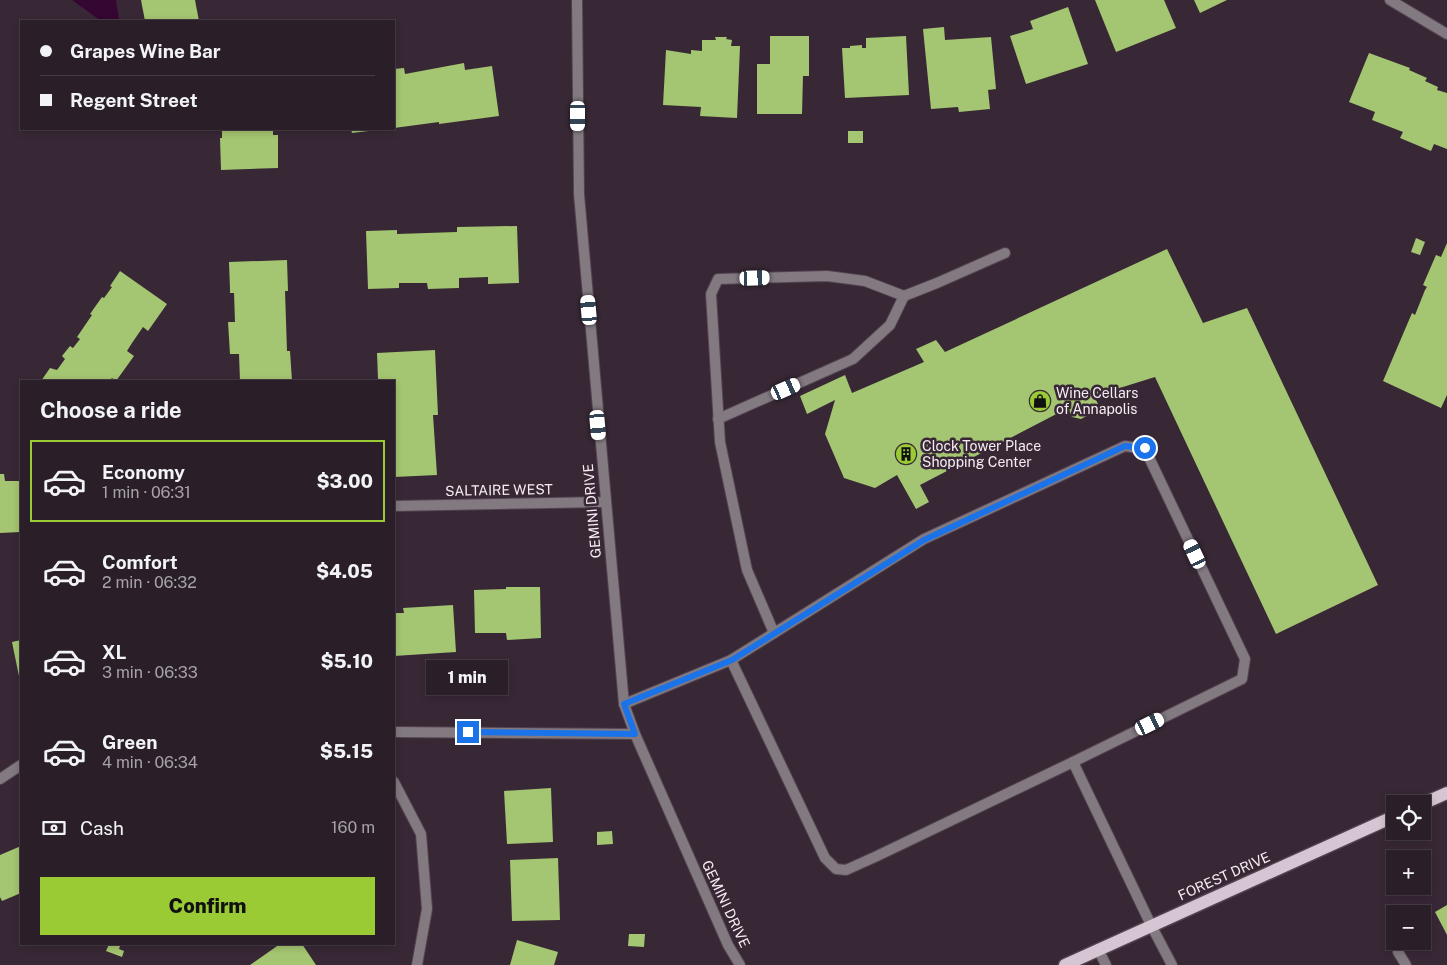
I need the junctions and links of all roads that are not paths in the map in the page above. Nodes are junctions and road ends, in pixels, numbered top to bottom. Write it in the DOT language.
graph roads {
  1 [pos="578,0"];
  2 [pos="1390,0"];
  3 [pos="1447,34"];
  4 [pos="1005,253"];
  5 [pos="904,296"];
  6 [pos="718,419"];
  7 [pos="605,502"];
  8 [pos="395,506"];
  9 [pos="774,633"];
  10 [pos="732,660"];
  11 [pos="624,704"];
  12 [pos="395,732"];
  13 [pos="635,734"];
  14 [pos="1073,762"];
  15 [pos="20,766"];
  16 [pos="0,779"];
  17 [pos="395,784"];
  18 [pos="1447,793"];
  19 [pos="1431,800"];
  20 [pos="1386,820"];
  21 [pos="1151,925"];
  22 [pos="1098,950"];
  23 [pos="1398,952"];
  24 [pos="417,965"];
  25 [pos="740,965"];
  26 [pos="1065,965"];
  27 [pos="1106,965"];
  28 [pos="1172,965"];
  29 [pos="1406,965"];
  1 -- 7 [label="street, GEMINI DRIVE"];
  2 -- 3 [label="street"];
  4 -- 5 [label="street"];
  5 -- 6 [label="street"];
  5 -- 6 [label="street"];
  6 -- 9 [label="street"];
  7 -- 8 [label="street, SALTAIRE WEST"];
  7 -- 11 [label="street, GEMINI DRIVE"];
  9 -- 10 [label="street"];
  9 -- 14 [label="street"];
  10 -- 11 [label="street"];
  10 -- 14 [label="street"];
  11 -- 13 [label="street, GEMINI DRIVE"];
  12 -- 13 [label="street"];
  13 -- 25 [label="street, GEMINI DRIVE"];
  14 -- 21 [label="street"];
  15 -- 16 [label="street"];
  17 -- 24 [label="street"];
  18 -- 19 [label="main road"];
  20 -- 21 [label="main road, FOREST DRIVE"];
  21 -- 22 [label="main road, FOREST DRIVE"];
  21 -- 28 [label="street"];
  22 -- 26 [label="main road, FOREST DRIVE"];
  22 -- 27 [label="street"];
  23 -- 29 [label="street"];
}
